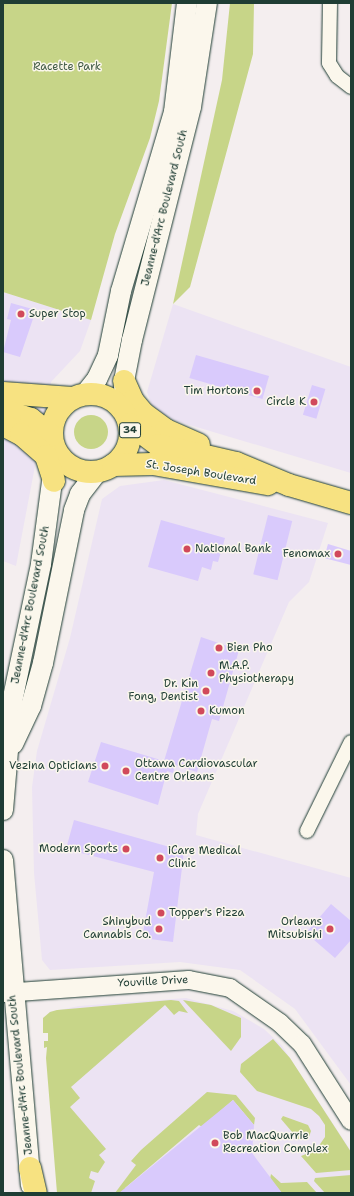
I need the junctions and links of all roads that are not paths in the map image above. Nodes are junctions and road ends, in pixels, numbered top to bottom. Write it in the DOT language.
graph roads {
  1 [pos="187,3"];
  2 [pos="206,3"];
  3 [pos="330,3"];
  4 [pos="351,87"];
  5 [pos="124,381"];
  6 [pos="3,393"];
  7 [pos="79,396"];
  8 [pos="3,410"];
  9 [pos="127,418"];
  10 [pos="3,425"];
  11 [pos="54,443"];
  12 [pos="236,463"];
  13 [pos="105,469"];
  14 [pos="54,481"];
  15 [pos="289,485"];
  16 [pos="351,503"];
  17 [pos="351,742"];
  18 [pos="6,758"];
  19 [pos="3,810"];
  20 [pos="308,831"];
  21 [pos="3,860"];
  22 [pos="8,993"];
  23 [pos="351,1121"];
  24 [pos="30,1168"];
  25 [pos="32,1193"];
  26 [pos="36,1193"];
  1 -- 7 [label="main road, Jeanne-d'Arc Boulevard South"];
  2 -- 5 [label="main road, Jeanne-d'Arc Boulevard South"];
  3 -- 4 [label="street"];
  5 -- 9 [label="main road, Jeanne-d'Arc Boulevard South"];
  5 -- 12 [label="main road"];
  6 -- 7 [label="main road, 34"];
  7 -- 9 [label="main road, 34"];
  7 -- 11 [label="main road"];
  8 -- 11 [label="main road, 34"];
  9 -- 12 [label="main road, St. Joseph Boulevard / 34"];
  9 -- 13 [label="main road, 34"];
  10 -- 14 [label="main road"];
  11 -- 13 [label="main road, 34"];
  11 -- 14 [label="main road, Jeanne-d'Arc Boulevard South"];
  12 -- 15 [label="main road, St. Joseph Boulevard / 34"];
  13 -- 15 [label="main road, St. Joseph Boulevard / 34"];
  13 -- 18 [label="main road, Jeanne-d'Arc Boulevard South"];
  14 -- 18 [label="main road, Jeanne-d'Arc Boulevard South"];
  15 -- 16 [label="main road, St. Joseph Boulevard / 34"];
  17 -- 20 [label="street"];
  18 -- 19 [label="main road, Jeanne-d'Arc Boulevard South"];
  21 -- 22 [label="main road, Jeanne-d'Arc Boulevard South"];
  22 -- 23 [label="street, Youville Drive"];
  22 -- 24 [label="main road, Jeanne-d'Arc Boulevard South"];
  24 -- 25 [label="main road, Jeanne-d'Arc Boulevard South"];
  24 -- 26 [label="main road"];
}
